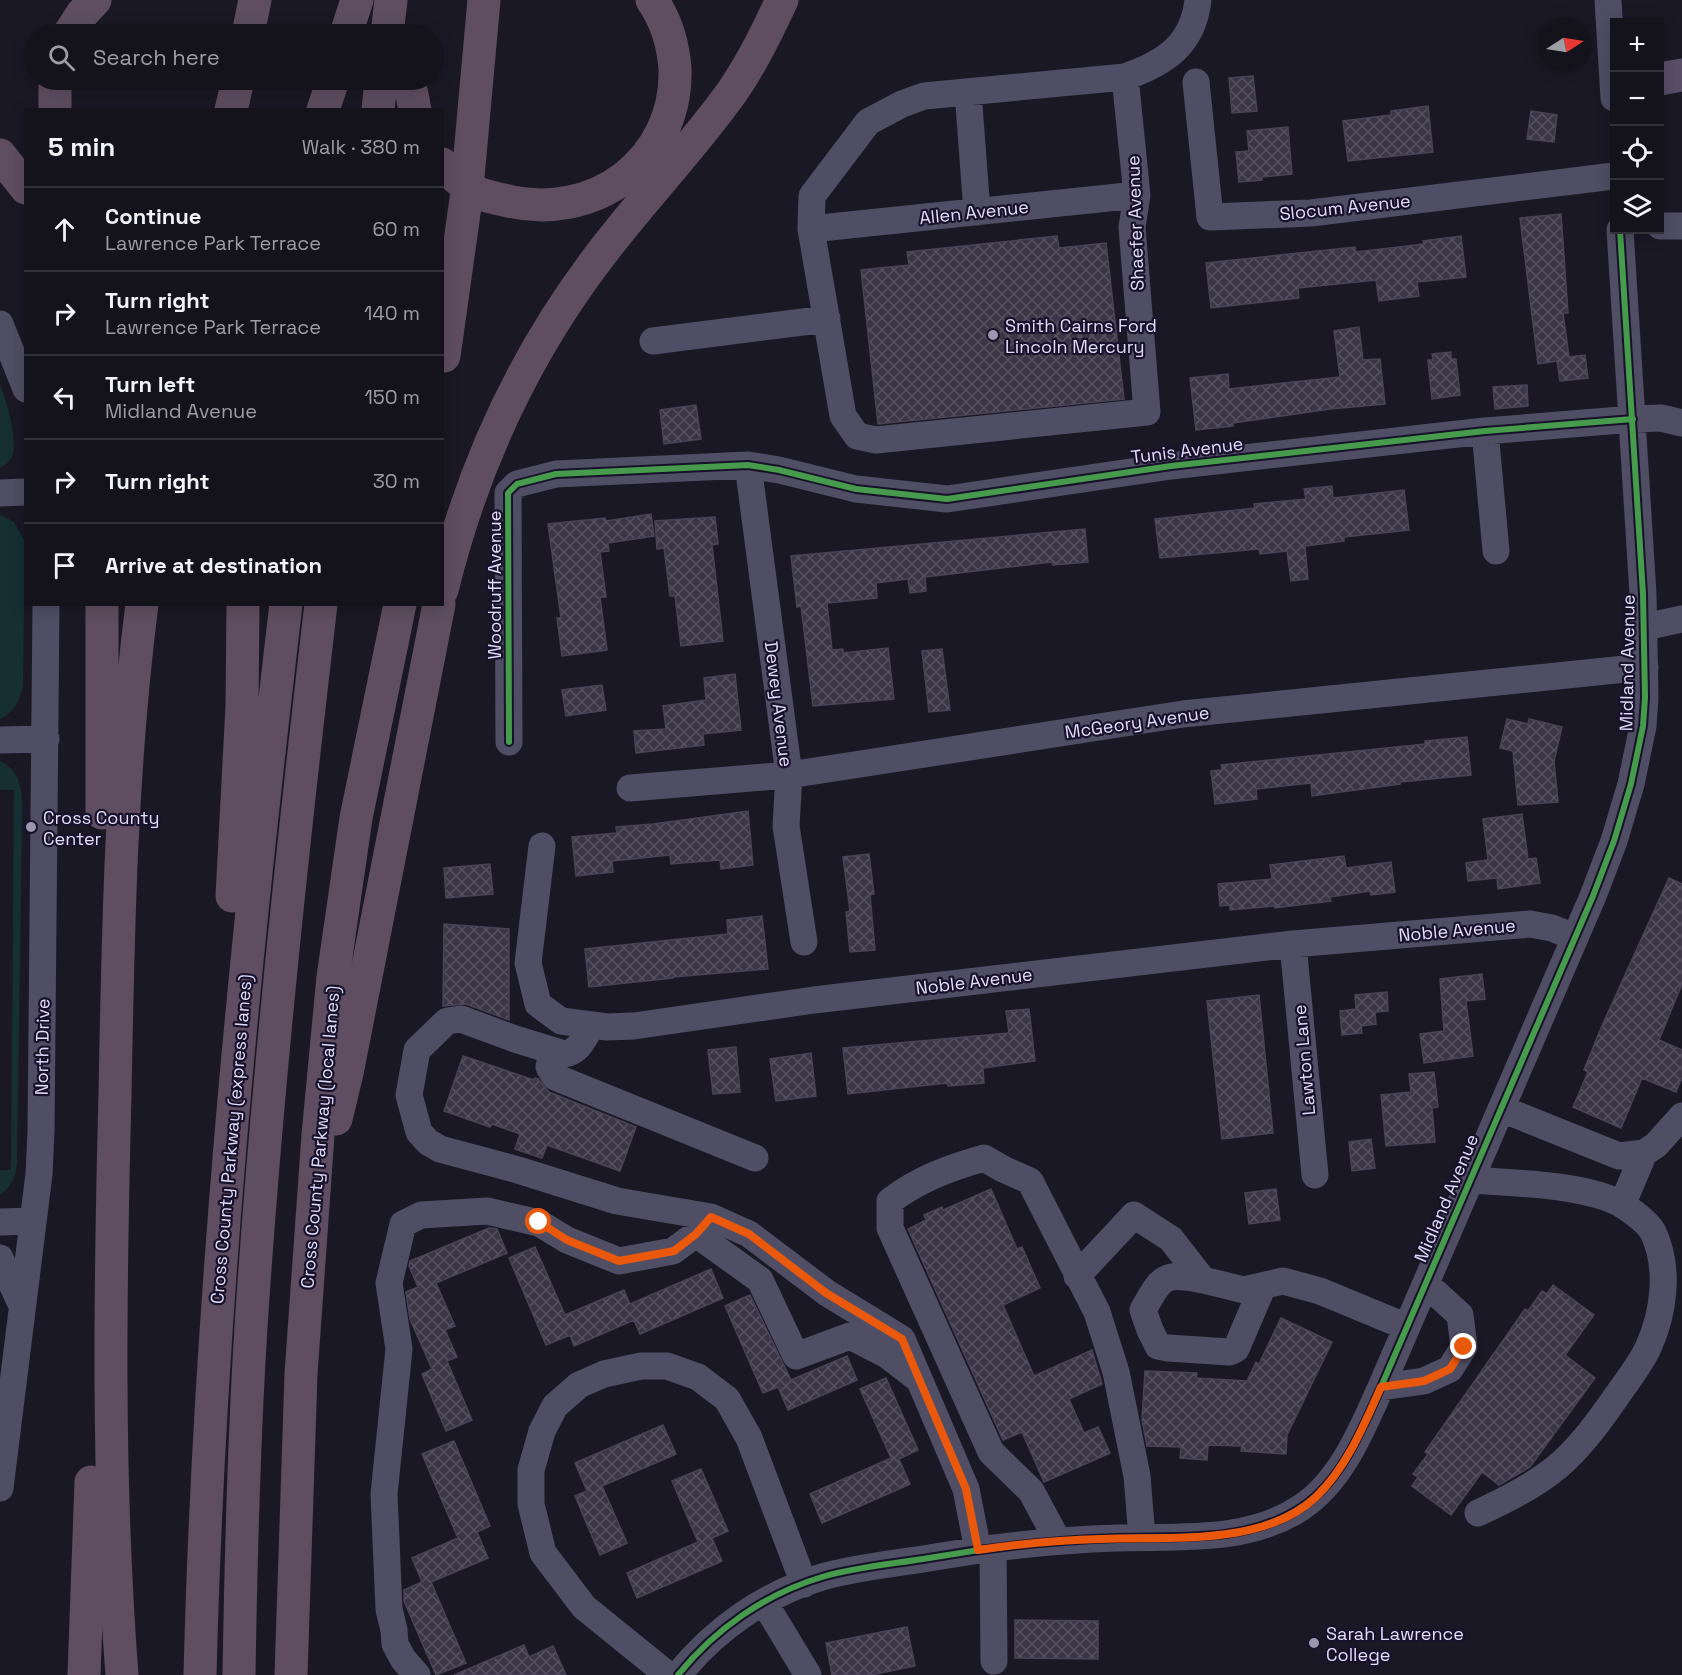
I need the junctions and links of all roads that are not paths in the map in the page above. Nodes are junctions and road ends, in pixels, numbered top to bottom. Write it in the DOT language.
graph roads {
  1 [pos="95,0"];
  2 [pos="255,0"];
  3 [pos="358,0"];
  4 [pos="391,0"];
  5 [pos="403,0"];
  6 [pos="484,0"];
  7 [pos="652,0"];
  8 [pos="782,0"];
  9 [pos="1198,0"];
  10 [pos="1608,0"];
  11 [pos="76,24"];
  12 [pos="250,24"];
  13 [pos="350,24"];
  14 [pos="355,24"];
  15 [pos="388,24"];
  16 [pos="404,24"];
  17 [pos="1613,72"];
  18 [pos="1682,75"];
  19 [pos="1125,76"];
  20 [pos="1664,77"];
  21 [pos="1196,82"];
  22 [pos="55,90"];
  23 [pos="236,90"];
  24 [pos="330,90"];
  25 [pos="348,90"];
  26 [pos="380,90"];
  27 [pos="411,90"];
  28 [pos="968,92"];
  29 [pos="55,108"];
  30 [pos="231,108"];
  31 [pos="324,108"];
  32 [pos="345,108"];
  33 [pos="378,108"];
  34 [pos="415,108"];
  35 [pos="0,148"];
  36 [pos="0,155"];
  37 [pos="444,166"];
  38 [pos="24,169"];
  39 [pos="1610,176"];
  40 [pos="24,185"];
  41 [pos="1137,195"];
  42 [pos="977,212"];
  43 [pos="1664,226"];
  44 [pos="1682,226"];
  45 [pos="811,229"];
  46 [pos="1620,234"];
  47 [pos="827,319"];
  48 [pos="0,324"];
  49 [pos="653,341"];
  50 [pos="444,354"];
  51 [pos="24,384"];
  52 [pos="1633,419"];
  53 [pos="1682,423"];
  54 [pos="1485,431"];
  55 [pos="748,465"];
  56 [pos="24,492"];
  57 [pos="0,493"];
  58 [pos="1496,551"];
  59 [pos="444,583"];
  60 [pos="46,606"];
  61 [pos="102,606"];
  62 [pos="142,606"];
  63 [pos="243,606"];
  64 [pos="286,606"];
  65 [pos="321,606"];
  66 [pos="400,606"];
  67 [pos="439,606"];
  68 [pos="1682,619"];
  69 [pos="1645,627"];
  70 [pos="1645,667"];
  71 [pos="46,739"];
  72 [pos="0,740"];
  73 [pos="509,742"];
  74 [pos="789,775"];
  75 [pos="630,788"];
  76 [pos="542,846"];
  77 [pos="1574,937"];
  78 [pos="804,942"];
  79 [pos="1293,944"];
  80 [pos="592,1025"];
  81 [pos="552,1051"];
  82 [pos="115,1070"];
  83 [pos="1502,1108"];
  84 [pos="1682,1116"];
  85 [pos="1644,1153"];
  86 [pos="755,1158"];
  87 [pos="1315,1175"];
  88 [pos="1470,1180"];
  89 [pos="1622,1205"];
  90 [pos="312,1214"];
  91 [pos="33,1221"];
  92 [pos="0,1222"];
  93 [pos="704,1225"];
  94 [pos="0,1258"];
  95 [pos="220,1262"];
  96 [pos="1077,1276"];
  97 [pos="110,1277"];
  98 [pos="1203,1280"];
  99 [pos="1426,1284"];
  100 [pos="1263,1286"];
  101 [pos="22,1307"];
  102 [pos="1407,1327"];
  103 [pos="921,1381"];
  104 [pos="1381,1387"];
  105 [pos="0,1488"];
  106 [pos="1478,1513"];
  107 [pos="1142,1537"];
  108 [pos="1058,1541"];
  109 [pos="986,1549"];
  110 [pos="804,1584"];
  111 [pos="764,1602"];
  112 [pos="994,1661"];
  113 [pos="84,1675"];
  114 [pos="122,1675"];
  115 [pos="200,1675"];
  116 [pos="238,1675"];
  117 [pos="291,1675"];
  118 [pos="417,1675"];
  119 [pos="668,1675"];
  120 [pos="678,1675"];
  121 [pos="808,1675"];
  1 -- 11 [label="highway"];
  2 -- 12 [label="highway"];
  3 -- 13 [label="highway"];
  3 -- 14 [label="highway"];
  4 -- 15 [label="highway"];
  5 -- 16 [label="highway"];
  6 -- 50 [label="highway, bridge"];
  7 -- 37 [label="highway"];
  8 -- 59 [label="highway"];
  9 -- 19 [label="street"];
  10 -- 17 [label="street"];
  18 -- 20 [label="main road"];
  19 -- 28 [label="street"];
  19 -- 41 [label="street, Shaefer Avenue"];
  21 -- 39 [label="street, Slocum Avenue"];
  22 -- 29 [label="highway"];
  23 -- 30 [label="highway"];
  24 -- 31 [label="highway"];
  25 -- 32 [label="highway"];
  26 -- 33 [label="highway"];
  27 -- 34 [label="highway"];
  28 -- 42 [label="street"];
  28 -- 45 [label="street"];
  35 -- 38 [label="highway"];
  36 -- 40 [label="highway"];
  41 -- 42 [label="street, Allen Avenue"];
  41 -- 47 [label="street, Shaefer Avenue"];
  42 -- 45 [label="street, Allen Avenue"];
  43 -- 44 [label="street"];
  45 -- 47 [label="street"];
  46 -- 52 [label="street, Midland Avenue"];
  47 -- 49 [label="street"];
  48 -- 51 [label="street"];
  52 -- 53 [label="street, Tunis Avenue"];
  52 -- 54 [label="street, Tunis Avenue"];
  52 -- 69 [label="street, Midland Avenue"];
  54 -- 55 [label="street, Tunis Avenue"];
  54 -- 58 [label="street"];
  55 -- 73 [label="street, Woodruff Avenue"];
  55 -- 74 [label="street, Dewey Avenue"];
  56 -- 57 [label="street"];
  60 -- 71 [label="street, North Drive"];
  61 -- 82 [label="highway"];
  62 -- 82 [label="highway"];
  63 -- 95 [label="highway"];
  64 -- 95 [label="highway, Cross County Parkway (express lanes)"];
  65 -- 116 [label="highway, Cross County Parkway (express lanes)"];
  66 -- 90 [label="highway, Cross County Parkway (local lanes)"];
  67 -- 90 [label="highway"];
  68 -- 69 [label="street"];
  69 -- 70 [label="street, Midland Avenue"];
  70 -- 74 [label="street, McGeory Avenue"];
  70 -- 77 [label="street, Midland Avenue"];
  71 -- 72 [label="street"];
  71 -- 91 [label="street, North Drive"];
  74 -- 75 [label="street, McGeory Avenue"];
  74 -- 78 [label="street, Dewey Avenue"];
  76 -- 80 [label="street, Noble Avenue"];
  77 -- 79 [label="street, Noble Avenue"];
  77 -- 83 [label="street, Midland Avenue"];
  79 -- 80 [label="street, Noble Avenue"];
  79 -- 87 [label="street, Lawton Lane"];
  80 -- 81 [label="street"];
  81 -- 86 [label="street"];
  81 -- 93 [label="street"];
  82 -- 97 [label="highway"];
  83 -- 85 [label="street"];
  83 -- 88 [label="street, Midland Avenue"];
  84 -- 85 [label="street"];
  85 -- 89 [label="street"];
  88 -- 89 [label="street"];
  88 -- 99 [label="street, Midland Avenue"];
  89 -- 106 [label="street"];
  90 -- 117 [label="highway, Cross County Parkway (local lanes)"];
  91 -- 92 [label="street"];
  91 -- 101 [label="street, North Drive"];
  93 -- 103 [label="street"];
  93 -- 103 [label="street"];
  93 -- 118 [label="street"];
  94 -- 101 [label="street"];
  95 -- 115 [label="highway, Cross County Parkway (express lanes)"];
  96 -- 98 [label="street"];
  96 -- 107 [label="street"];
  96 -- 108 [label="street"];
  97 -- 113 [label="highway"];
  97 -- 114 [label="highway"];
  98 -- 100 [label="street"];
  98 -- 100 [label="street"];
  99 -- 102 [label="street, Midland Avenue"];
  99 -- 104 [label="street"];
  100 -- 102 [label="street"];
  101 -- 105 [label="street, North Drive"];
  102 -- 104 [label="street, Midland Avenue"];
  103 -- 109 [label="street"];
  104 -- 107 [label="street, Midland Avenue"];
  107 -- 108 [label="street, Midland Avenue"];
  108 -- 109 [label="street, Midland Avenue"];
  109 -- 110 [label="street, Midland Avenue"];
  109 -- 112 [label="street"];
  110 -- 111 [label="street, Midland Avenue"];
  110 -- 119 [label="street"];
  111 -- 120 [label="street, Midland Avenue"];
  111 -- 121 [label="street"];
}
